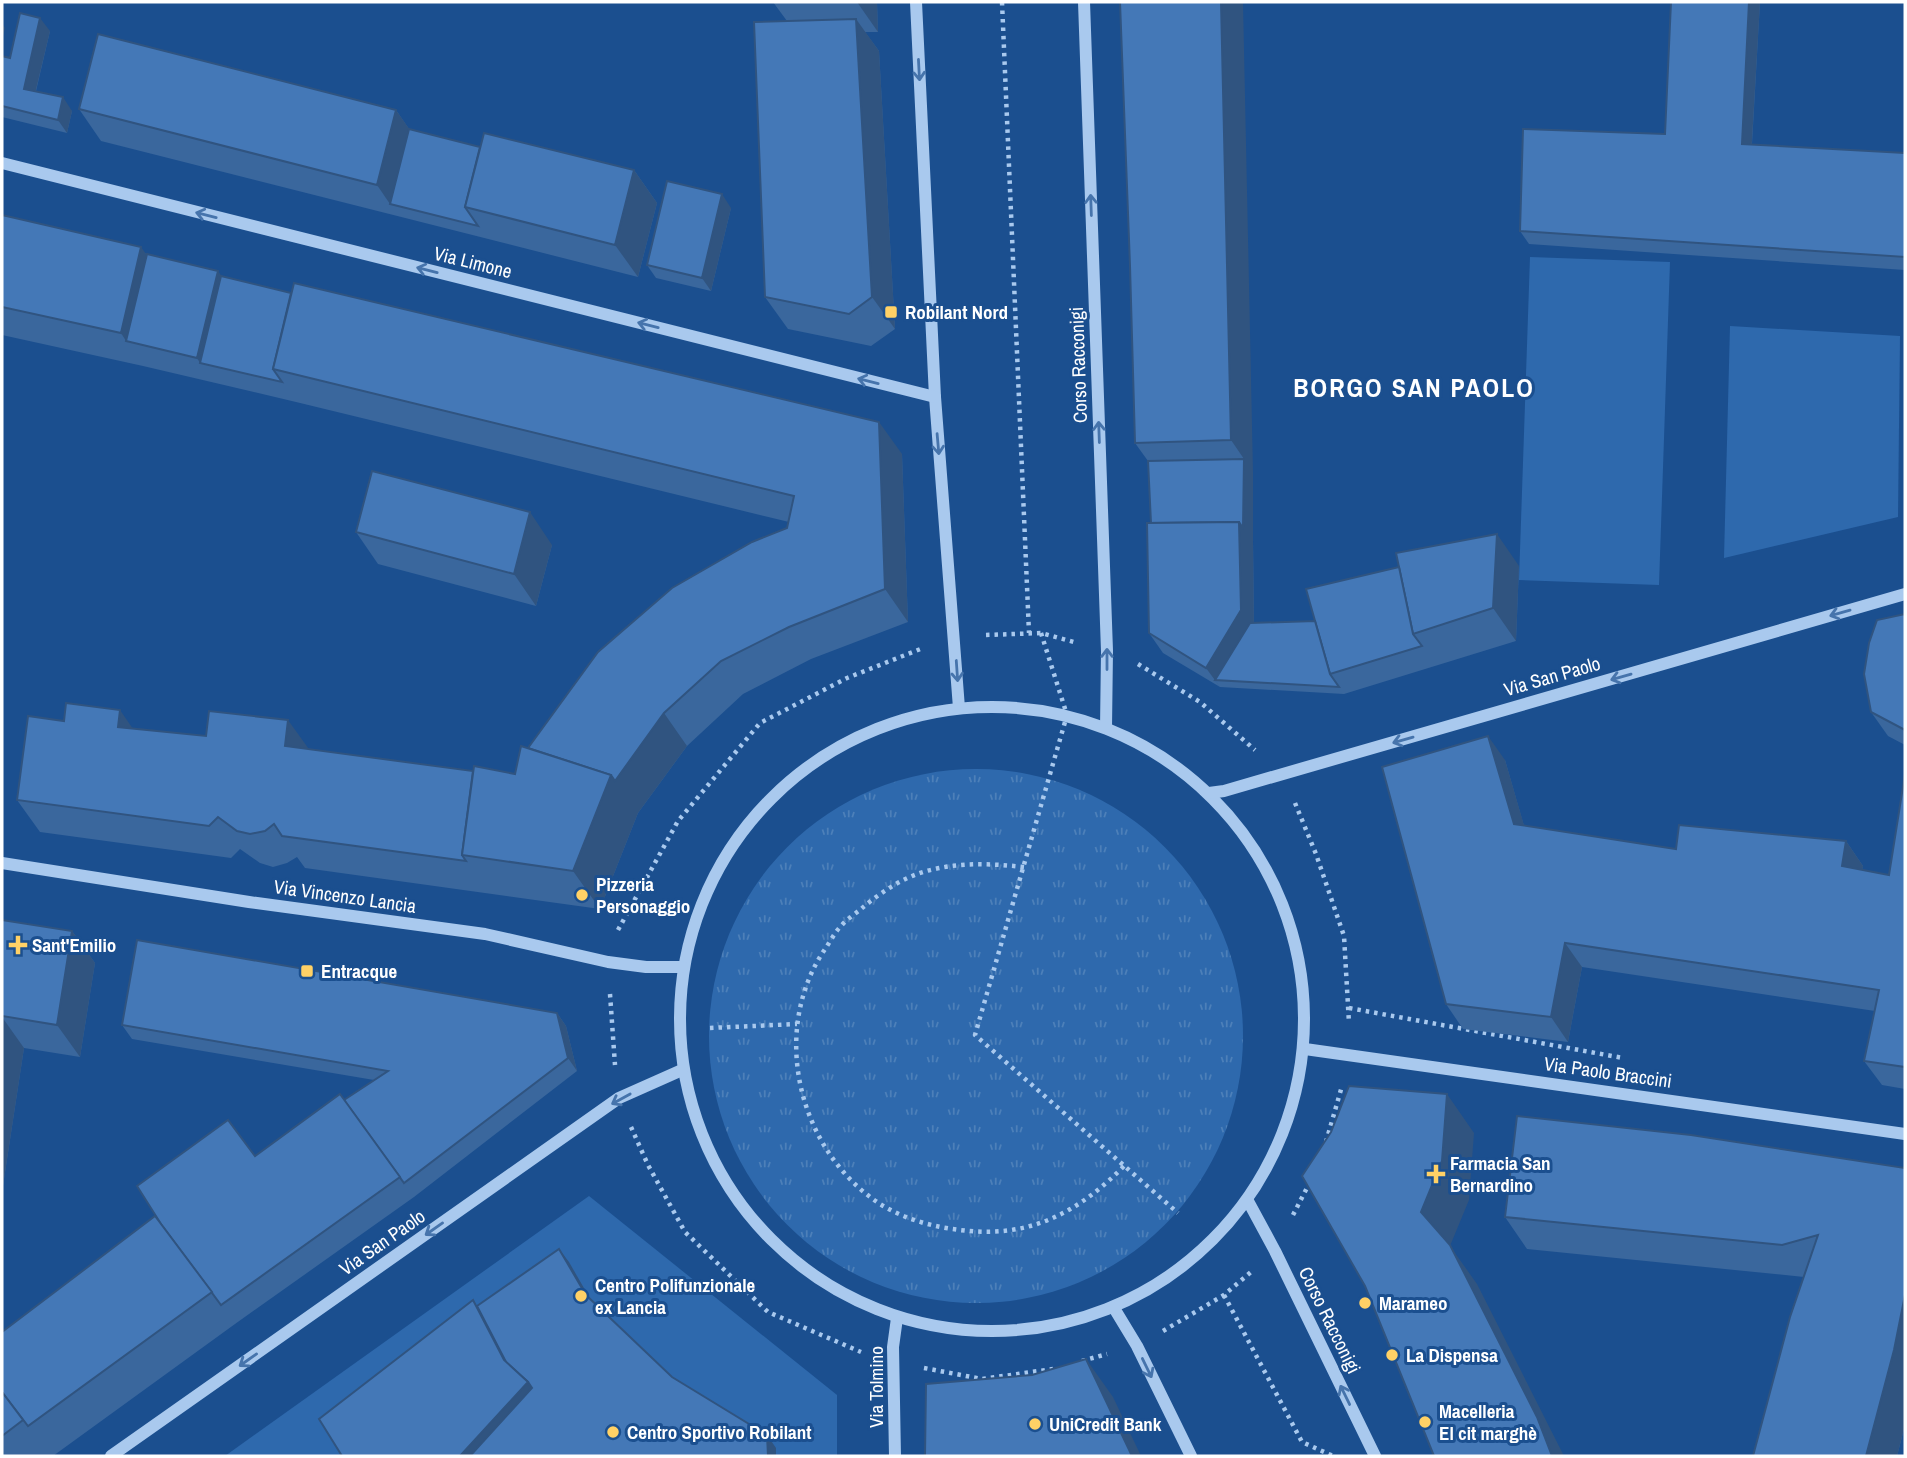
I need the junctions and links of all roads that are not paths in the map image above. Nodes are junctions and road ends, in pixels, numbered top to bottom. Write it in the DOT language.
graph roads {
  1 [pos="916,2"];
  2 [pos="1084,2"];
  3 [pos="2,163"];
  4 [pos="934,397"];
  5 [pos="1905,594"];
  6 [pos="959,708"];
  7 [pos="1106,728"];
  8 [pos="1209,793"];
  9 [pos="2,863"];
  10 [pos="682,967"];
  11 [pos="1305,1049"];
  12 [pos="682,1070"];
  13 [pos="1905,1133"];
  14 [pos="1248,1201"];
  15 [pos="1114,1308"];
  16 [pos="898,1318"];
  17 [pos="111,1456"];
  18 [pos="895,1456"];
  19 [pos="1191,1456"];
  20 [pos="1375,1456"];
  1 -- 4 [label="street, one-way"];
  7 -- 2 [label="street, Corso Racconigi, one-way"];
  4 -- 3 [label="street, Via Limone, one-way"];
  4 -- 6 [label="street, one-way"];
  5 -- 8 [label="street, Via San Paolo, one-way"];
  6 -- 7 [label="street"];
  6 -- 10 [label="street"];
  7 -- 8 [label="street"];
  8 -- 11 [label="street"];
  9 -- 10 [label="street, Via Vincenzo Lancia"];
  10 -- 12 [label="street"];
  11 -- 13 [label="street, Via Paolo Braccini"];
  11 -- 14 [label="street"];
  12 -- 16 [label="street"];
  12 -- 17 [label="street, Via San Paolo, one-way"];
  14 -- 15 [label="street"];
  20 -- 14 [label="street, Corso Racconigi, one-way"];
  15 -- 16 [label="street"];
  15 -- 19 [label="street, one-way"];
  16 -- 18 [label="street, Via Tolmino"];
}
